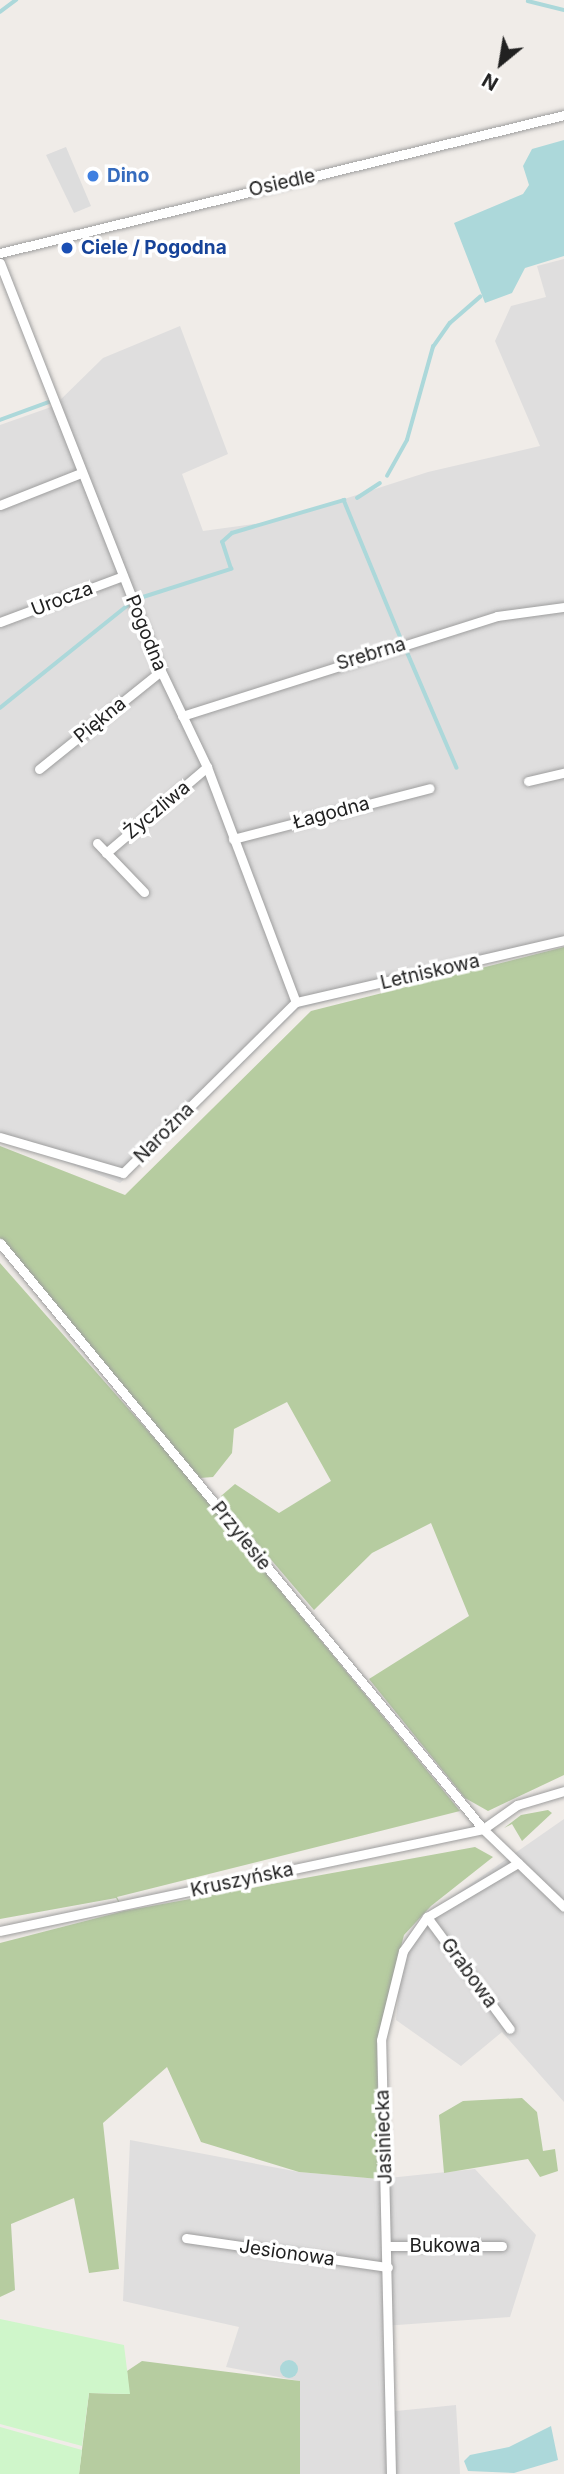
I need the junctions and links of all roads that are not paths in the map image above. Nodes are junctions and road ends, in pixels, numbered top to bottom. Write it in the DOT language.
graph roads {
  1 [pos="564,115"];
  2 [pos="0,253"];
  3 [pos="0,263"];
  4 [pos="81,473"];
  5 [pos="0,505"];
  6 [pos="123,576"];
  7 [pos="564,607"];
  8 [pos="0,622"];
  9 [pos="161,671"];
  10 [pos="182,716"];
  11 [pos="207,767"];
  12 [pos="39,769"];
  13 [pos="564,773"];
  14 [pos="528,782"];
  15 [pos="430,788"];
  16 [pos="233,839"];
  17 [pos="97,843"];
  18 [pos="106,853"];
  19 [pos="144,892"];
  20 [pos="564,940"];
  21 [pos="296,1002"];
  22 [pos="0,1137"];
  23 [pos="0,1243"];
  24 [pos="564,1791"];
  25 [pos="483,1829"];
  26 [pos="519,1863"];
  27 [pos="564,1907"];
  28 [pos="427,1917"];
  29 [pos="0,1931"];
  30 [pos="510,2029"];
  31 [pos="186,2238"];
  32 [pos="388,2246"];
  33 [pos="502,2246"];
  34 [pos="388,2267"];
  35 [pos="391,2474"];
  1 -- 2 [label="street, Osiedle"];
  3 -- 4 [label="street, Pogodna"];
  4 -- 5 [label="street"];
  4 -- 6 [label="street, Pogodna"];
  6 -- 8 [label="street, Urocza"];
  6 -- 9 [label="street, Pogodna"];
  7 -- 10 [label="street, Srebrna"];
  9 -- 10 [label="street, Pogodna"];
  9 -- 12 [label="street, Piękna"];
  10 -- 11 [label="street, Pogodna"];
  11 -- 16 [label="street, Pogodna"];
  11 -- 18 [label="street, Życzliwa"];
  13 -- 14 [label="street"];
  15 -- 16 [label="street, Łagodna"];
  16 -- 21 [label="street, Pogodna"];
  17 -- 18 [label="street, Życzliwa"];
  18 -- 19 [label="street, Życzliwa"];
  20 -- 21 [label="street, Letniskowa"];
  21 -- 22 [label="street, Narożna"];
  23 -- 25 [label="street, Przylesie"];
  24 -- 25 [label="street"];
  25 -- 26 [label="street, Przylesie"];
  25 -- 29 [label="street, Kruszyńska"];
  26 -- 27 [label="street, Przylesie"];
  26 -- 28 [label="street, Jasiniecka"];
  28 -- 30 [label="street, Grabowa"];
  28 -- 32 [label="street, Jasiniecka"];
  31 -- 34 [label="street, Jesionowa"];
  32 -- 33 [label="street, Bukowa"];
  32 -- 34 [label="street, Jasiniecka"];
  34 -- 35 [label="street, Jasiniecka"];
}
